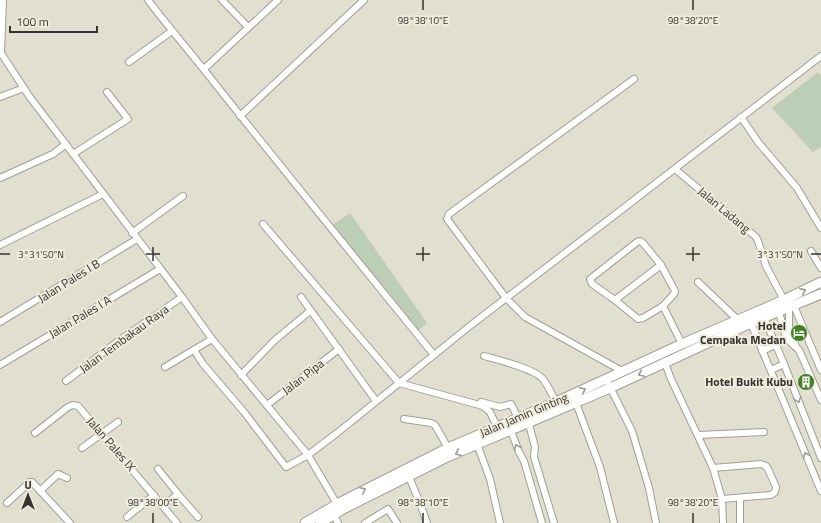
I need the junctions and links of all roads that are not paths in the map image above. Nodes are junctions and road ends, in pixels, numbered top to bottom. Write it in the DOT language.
graph roads {
  1 [pos="3,0"];
  2 [pos="148,0"];
  3 [pos="222,0"];
  4 [pos="278,0"];
  5 [pos="364,0"];
  6 [pos="248,27"];
  7 [pos="172,31"];
  8 [pos="0,53"];
  9 [pos="821,56"];
  10 [pos="129,62"];
  11 [pos="204,69"];
  12 [pos="634,79"];
  13 [pos="24,88"];
  14 [pos="107,92"];
  15 [pos="0,97"];
  16 [pos="240,116"];
  17 [pos="741,117"];
  18 [pos="66,144"];
  19 [pos="73,154"];
  20 [pos="675,169"];
  21 [pos="0,178"];
  22 [pos="103,194"];
  23 [pos="183,196"];
  24 [pos="263,224"];
  25 [pos="821,228"];
  26 [pos="132,233"];
  27 [pos="137,239"];
  28 [pos="0,245"];
  29 [pos="811,251"];
  30 [pos="661,265"];
  31 [pos="821,268"];
  32 [pos="160,269"];
  33 [pos="698,282"];
  34 [pos="821,282"];
  35 [pos="821,294"];
  36 [pos="182,297"];
  37 [pos="301,297"];
  38 [pos="506,298"];
  39 [pos="615,300"];
  40 [pos="789,304"];
  41 [pos="663,306"];
  42 [pos="310,310"];
  43 [pos="779,312"];
  44 [pos="762,314"];
  45 [pos="749,319"];
  46 [pos="738,320"];
  47 [pos="0,322"];
  48 [pos="212,339"];
  49 [pos="682,344"];
  50 [pos="776,345"];
  51 [pos="796,346"];
  52 [pos="338,349"];
  53 [pos="194,350"];
  54 [pos="762,351"];
  55 [pos="434,355"];
  56 [pos="484,356"];
  57 [pos="665,363"];
  58 [pos="784,364"];
  59 [pos="0,365"];
  60 [pos="165,367"];
  61 [pos="771,370"];
  62 [pos="821,370"];
  63 [pos="622,371"];
  64 [pos="241,375"];
  65 [pos="606,379"];
  66 [pos="66,381"];
  67 [pos="401,382"];
  68 [pos="610,388"];
  69 [pos="821,400"];
  70 [pos="376,401"];
  71 [pos="556,402"];
  72 [pos="576,403"];
  73 [pos="267,405"];
  74 [pos="518,418"];
  75 [pos="404,419"];
  76 [pos="118,422"];
  77 [pos="528,424"];
  78 [pos="497,427"];
  79 [pos="511,431"];
  80 [pos="764,432"];
  81 [pos="35,433"];
  82 [pos="102,434"];
  83 [pos="699,436"];
  84 [pos="477,444"];
  85 [pos="82,448"];
  86 [pos="448,448"];
  87 [pos="308,455"];
  88 [pos="534,457"];
  89 [pos="821,458"];
  90 [pos="524,460"];
  91 [pos="713,468"];
  92 [pos="158,469"];
  93 [pos="409,476"];
  94 [pos="67,478"];
  95 [pos="541,484"];
  96 [pos="532,486"];
  97 [pos="40,491"];
  98 [pos="821,491"];
  99 [pos="178,494"];
  100 [pos="154,495"];
  101 [pos="740,498"];
  102 [pos="722,499"];
  103 [pos="547,502"];
  104 [pos="7,503"];
  105 [pos="341,505"];
  106 [pos="163,506"];
  107 [pos="538,506"];
  108 [pos="127,517"];
  109 [pos="198,517"];
  110 [pos="336,519"];
  111 [pos="70,523"];
  112 [pos="176,523"];
  113 [pos="305,523"];
  114 [pos="320,523"];
  115 [pos="365,523"];
  116 [pos="397,523"];
  117 [pos="427,523"];
  118 [pos="500,523"];
  119 [pos="542,523"];
  120 [pos="554,523"];
  121 [pos="614,523"];
  122 [pos="656,523"];
  123 [pos="723,523"];
  124 [pos="740,523"];
  1 -- 8 [label="street"];
  2 -- 7 [label="street"];
  3 -- 6 [label="street"];
  4 -- 6 [label="street"];
  5 -- 16 [label="street"];
  6 -- 11 [label="street"];
  7 -- 10 [label="street"];
  7 -- 11 [label="street"];
  8 -- 13 [label="street"];
  9 -- 17 [label="street"];
  11 -- 16 [label="street"];
  12 -- 38 [label="street"];
  13 -- 15 [label="street"];
  13 -- 18 [label="street"];
  14 -- 19 [label="street"];
  16 -- 55 [label="street"];
  17 -- 20 [label="street"];
  17 -- 25 [label="street"];
  18 -- 19 [label="street"];
  18 -- 21 [label="street"];
  19 -- 22 [label="street"];
  20 -- 38 [label="street"];
  20 -- 40 [label="street, Jalan Ladang"];
  22 -- 26 [label="street"];
  22 -- 28 [label="street"];
  23 -- 26 [label="street"];
  24 -- 67 [label="street"];
  26 -- 27 [label="street"];
  27 -- 32 [label="street"];
  27 -- 47 [label="street, Jalan Pales I B"];
  29 -- 31 [label="street"];
  30 -- 39 [label="street"];
  30 -- 39 [label="street"];
  30 -- 41 [label="street"];
  32 -- 36 [label="street"];
  32 -- 59 [label="street, Jalan Pales I A"];
  33 -- 46 [label="street"];
  40 -- 34 [label="highway, Jalan Jamin Ginting, one-way"];
  35 -- 40 [label="highway, Jalan Jamin Ginting"];
  36 -- 48 [label="street"];
  36 -- 66 [label="street, Jalan Tembakau Raya"];
  37 -- 42 [label="street"];
  38 -- 55 [label="street"];
  38 -- 63 [label="street"];
  39 -- 41 [label="street"];
  40 -- 43 [label="highway, Jalan Jamin Ginting"];
  40 -- 44 [label="highway, Jalan Jamin Ginting"];
  40 -- 51 [label="street"];
  40 -- 62 [label="street, Jalan Ladang"];
  41 -- 49 [label="street"];
  42 -- 52 [label="street"];
  42 -- 64 [label="street"];
  43 -- 44 [label="highway, Jalan Jamin Ginting"];
  43 -- 51 [label="street"];
  44 -- 45 [label="highway, Jalan Jamin Ginting"];
  44 -- 50 [label="street"];
  45 -- 46 [label="highway, Jalan Jamin Ginting"];
  45 -- 54 [label="street"];
  45 -- 57 [label="highway, Jalan Jamin Ginting"];
  46 -- 49 [label="highway, Jalan Jamin Ginting"];
  48 -- 53 [label="street"];
  48 -- 64 [label="street"];
  49 -- 63 [label="highway, Jalan Jamin Ginting"];
  50 -- 54 [label="street"];
  50 -- 58 [label="street"];
  51 -- 69 [label="street"];
  52 -- 70 [label="street"];
  52 -- 73 [label="street, Jalan Pipa"];
  53 -- 60 [label="street"];
  53 -- 87 [label="street"];
  54 -- 61 [label="street"];
  55 -- 67 [label="street"];
  56 -- 71 [label="street"];
  57 -- 68 [label="highway, Jalan Jamin Ginting, one-way"];
  57 -- 83 [label="street"];
  58 -- 61 [label="street"];
  58 -- 89 [label="street, one-way"];
  98 -- 61 [label="street, one-way"];
  63 -- 65 [label="highway, Jalan Jamin Ginting"];
  64 -- 73 [label="street"];
  65 -- 68 [label="street"];
  71 -- 65 [label="highway, Jalan Jamin Ginting, one-way"];
  67 -- 70 [label="street"];
  67 -- 74 [label="street"];
  67 -- 78 [label="street"];
  68 -- 72 [label="highway, Jalan Jamin Ginting"];
  68 -- 122 [label="street"];
  70 -- 87 [label="street"];
  71 -- 74 [label="highway, Jalan Jamin Ginting"];
  72 -- 77 [label="highway, Jalan Jamin Ginting"];
  72 -- 121 [label="street"];
  73 -- 87 [label="street"];
  74 -- 78 [label="highway, Jalan Jamin Ginting"];
  75 -- 86 [label="street"];
  76 -- 82 [label="street"];
  77 -- 79 [label="highway, Jalan Jamin Ginting"];
  77 -- 88 [label="street"];
  78 -- 86 [label="highway, Jalan Jamin Ginting"];
  79 -- 84 [label="highway, Jalan Jamin Ginting"];
  90 -- 79 [label="street, one-way"];
  80 -- 83 [label="street"];
  81 -- 82 [label="street, Jalan Pales IX"];
  82 -- 85 [label="street"];
  82 -- 100 [label="street, Jalan Pales IX"];
  83 -- 91 [label="street"];
  84 -- 93 [label="highway, Jalan Jamin Ginting, one-way"];
  84 -- 118 [label="street"];
  105 -- 86 [label="highway, Jalan Jamin Ginting, one-way"];
  87 -- 105 [label="street"];
  88 -- 90 [label="street"];
  88 -- 95 [label="street"];
  90 -- 96 [label="street"];
  91 -- 101 [label="street"];
  91 -- 102 [label="street"];
  92 -- 99 [label="street"];
  93 -- 105 [label="highway, Jalan Jamin Ginting"];
  93 -- 117 [label="street"];
  94 -- 97 [label="street"];
  95 -- 96 [label="street"];
  95 -- 103 [label="street"];
  96 -- 107 [label="street"];
  97 -- 104 [label="street"];
  97 -- 111 [label="street"];
  99 -- 106 [label="street"];
  99 -- 109 [label="street"];
  100 -- 106 [label="street, Jalan Pales IX"];
  100 -- 108 [label="street"];
  101 -- 102 [label="street"];
  101 -- 124 [label="street"];
  102 -- 123 [label="street"];
  103 -- 107 [label="street"];
  103 -- 120 [label="street"];
  105 -- 110 [label="highway, Jalan Jamin Ginting"];
  105 -- 113 [label="highway, Jalan Jamin Ginting"];
  106 -- 112 [label="street, Jalan Pales IX"];
  107 -- 119 [label="street"];
  110 -- 114 [label="highway, Jalan Jamin Ginting"];
  115 -- 116 [label="street"];
}
